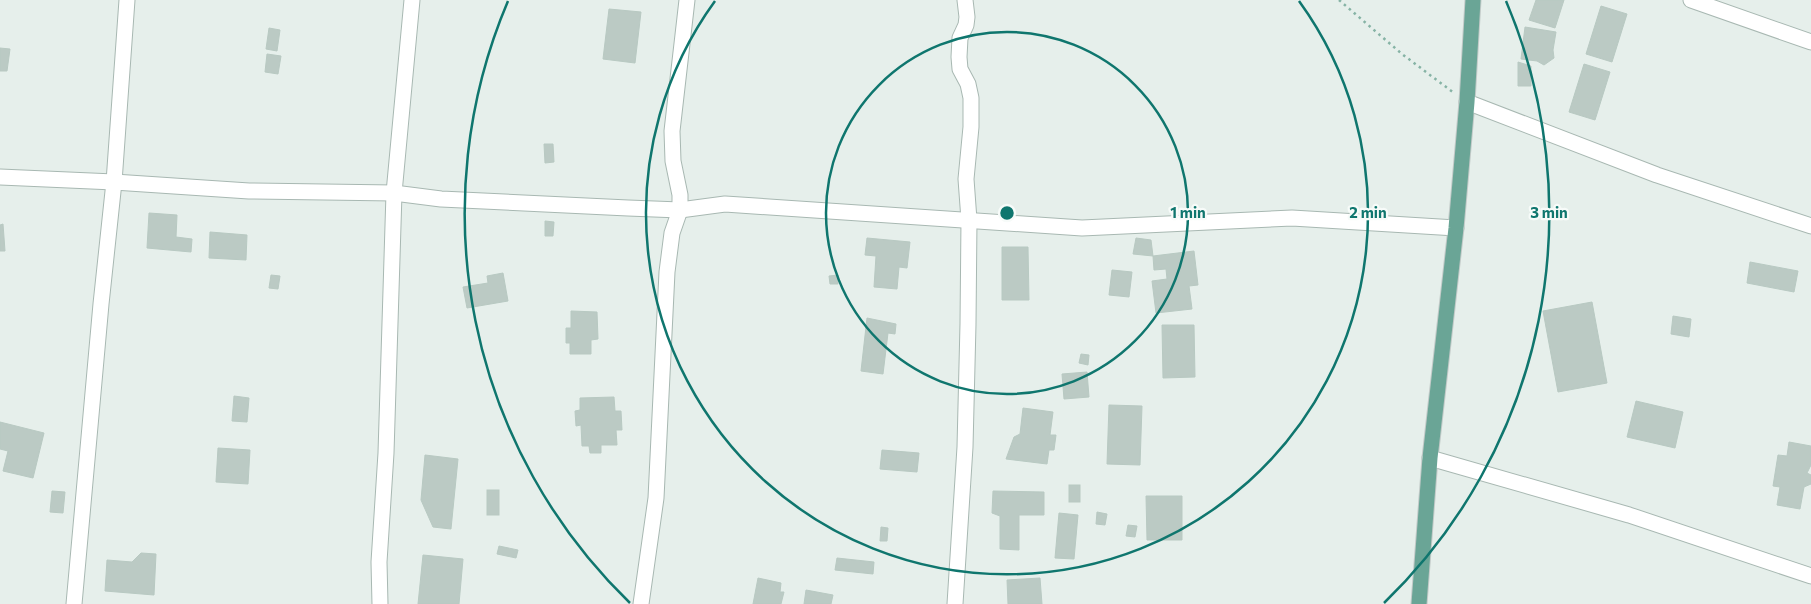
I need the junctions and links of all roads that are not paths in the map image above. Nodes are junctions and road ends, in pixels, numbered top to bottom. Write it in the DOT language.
graph roads {
  1 [pos="127,0"];
  2 [pos="412,0"];
  3 [pos="687,0"];
  4 [pos="965,0"];
  5 [pos="1473,0"];
  6 [pos="1691,0"];
  7 [pos="1811,42"];
  8 [pos="1467,102"];
  9 [pos="0,177"];
  10 [pos="114,182"];
  11 [pos="394,193"];
  12 [pos="680,210"];
  13 [pos="969,220"];
  14 [pos="1811,226"];
  15 [pos="1456,228"];
  16 [pos="1430,458"];
  17 [pos="1811,576"];
  18 [pos="74,604"];
  19 [pos="380,604"];
  20 [pos="641,604"];
  21 [pos="955,604"];
  22 [pos="1419,604"];
  1 -- 10 [label="street"];
  2 -- 11 [label="street"];
  3 -- 12 [label="street"];
  4 -- 13 [label="street"];
  5 -- 8 [label="main road"];
  6 -- 7 [label="street"];
  8 -- 14 [label="street"];
  8 -- 15 [label="main road"];
  9 -- 10 [label="street"];
  10 -- 11 [label="street"];
  10 -- 18 [label="street"];
  11 -- 12 [label="street"];
  11 -- 19 [label="street"];
  12 -- 13 [label="street"];
  12 -- 20 [label="street"];
  13 -- 15 [label="street"];
  13 -- 21 [label="street"];
  15 -- 16 [label="main road"];
  16 -- 17 [label="street"];
  16 -- 22 [label="main road"];
}
